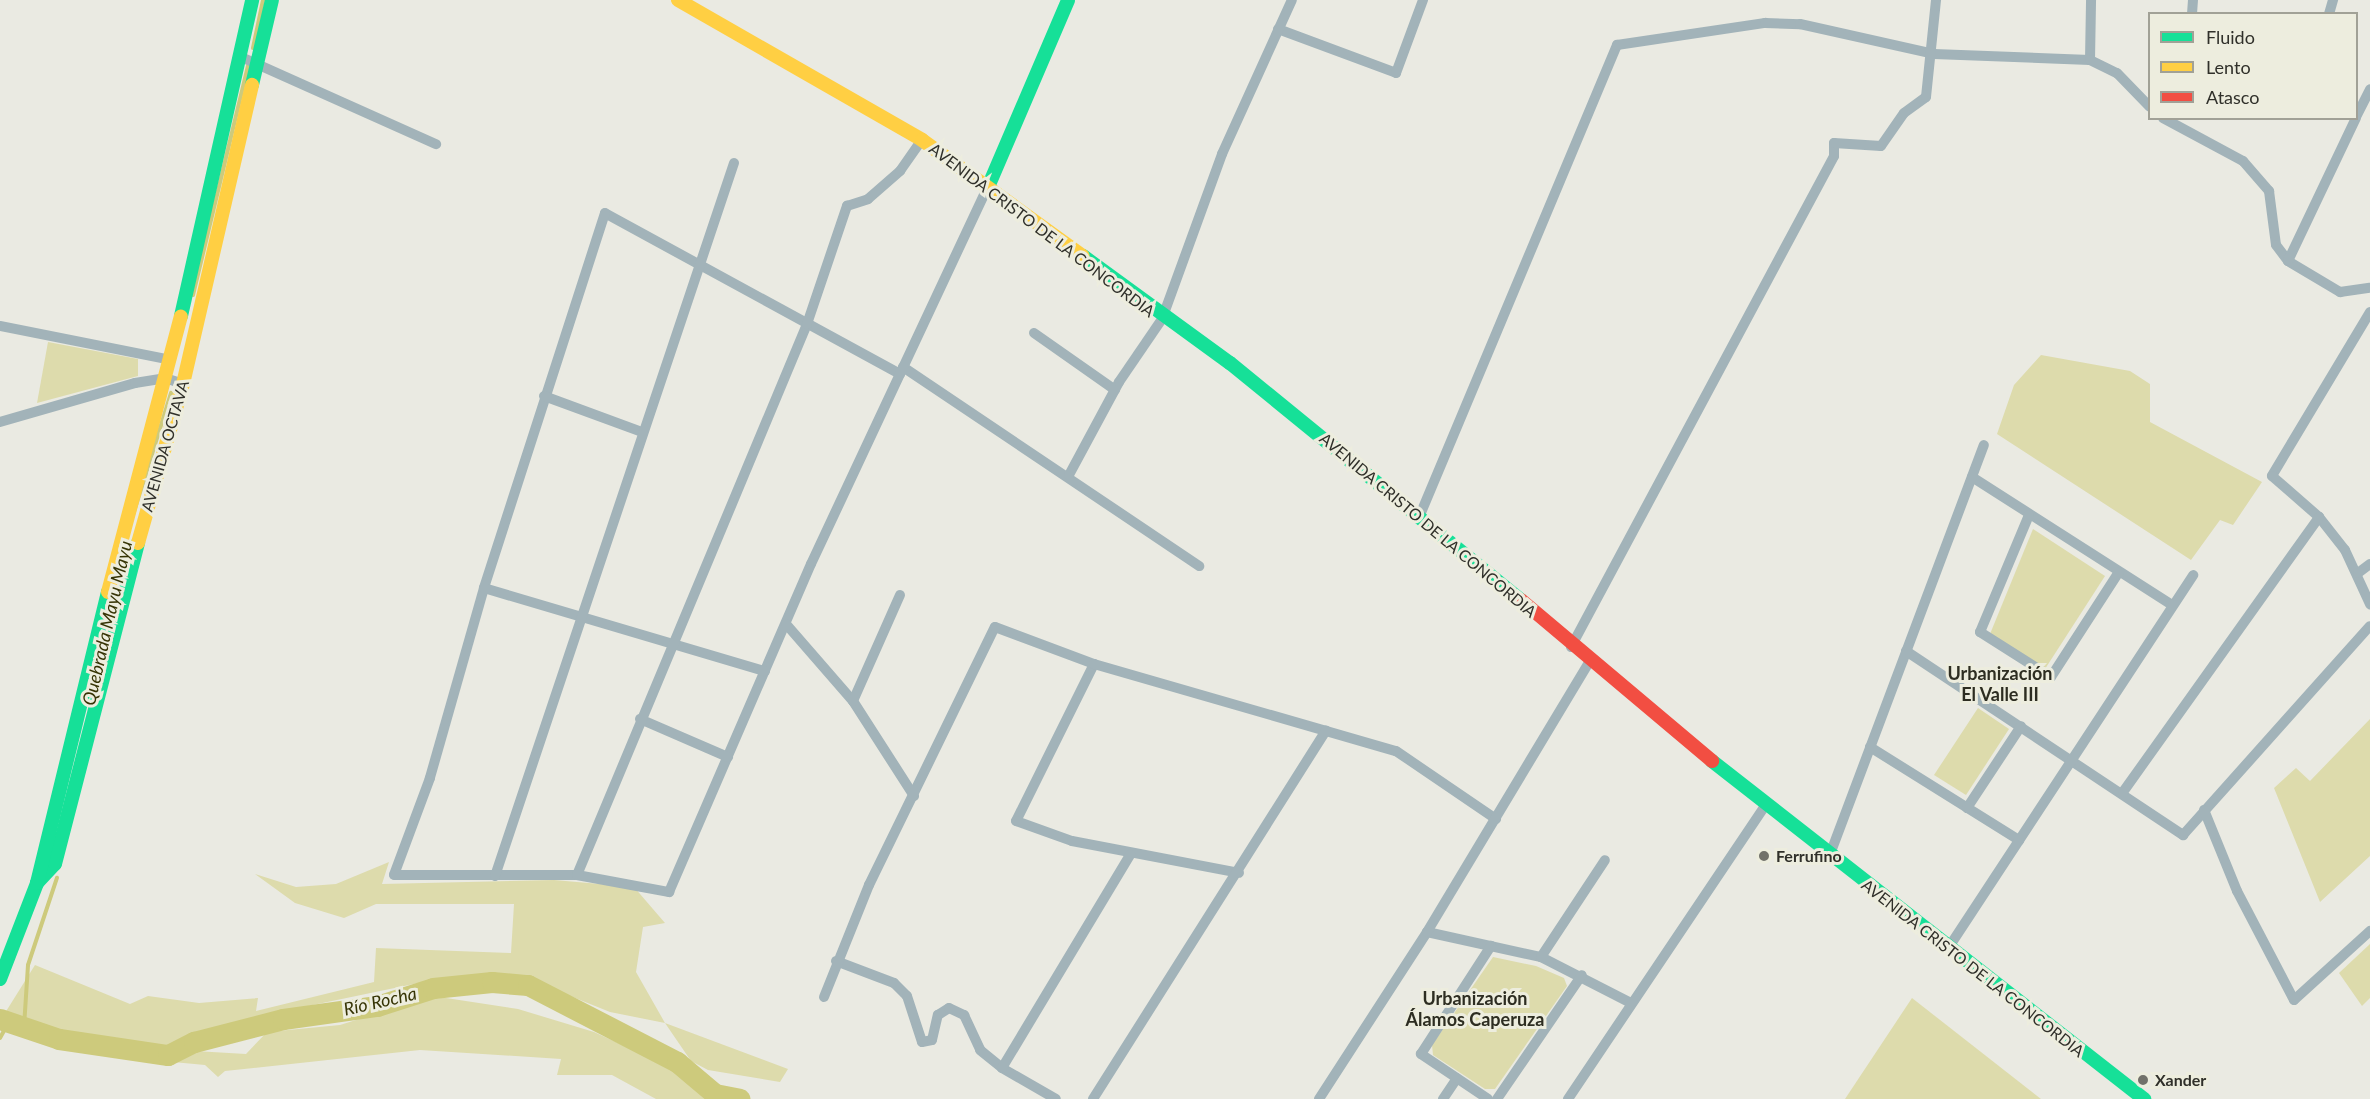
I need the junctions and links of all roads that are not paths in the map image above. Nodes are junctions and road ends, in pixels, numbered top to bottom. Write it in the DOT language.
graph roads {
  1 [pos="252,0"];
  2 [pos="272,0"];
  3 [pos="678,0"];
  4 [pos="1068,0"];
  5 [pos="1292,0"];
  6 [pos="1423,0"];
  7 [pos="1936,0"];
  8 [pos="2091,0"];
  9 [pos="1278,29"];
  10 [pos="1934,54"];
  11 [pos="239,56"];
  12 [pos="2090,60"];
  13 [pos="257,63"];
  14 [pos="2370,89"];
  15 [pos="2148,105"];
  16 [pos="2358,114"];
  17 [pos="2166,120"];
  18 [pos="2183,120"];
  19 [pos="2355,120"];
  20 [pos="2182,131"];
  21 [pos="922,140"];
  22 [pos="436,144"];
  23 [pos="734,163"];
  24 [pos="988,187"];
  25 [pos="2288,261"];
  26 [pos="700,267"];
  27 [pos="2369,291"];
  28 [pos="2370,312"];
  29 [pos="1162,319"];
  30 [pos="807,324"];
  31 [pos="0,326"];
  32 [pos="1034,333"];
  33 [pos="171,360"];
  34 [pos="901,371"];
  35 [pos="165,378"];
  36 [pos="183,384"];
  37 [pos="1115,390"];
  38 [pos="544,396"];
  39 [pos="0,422"];
  40 [pos="642,432"];
  41 [pos="1984,445"];
  42 [pos="1069,475"];
  43 [pos="1972,477"];
  44 [pos="2029,514"];
  45 [pos="1420,515"];
  46 [pos="2319,517"];
  47 [pos="2370,564"];
  48 [pos="1199,566"];
  49 [pos="2119,572"];
  50 [pos="2358,573"];
  51 [pos="2193,575"];
  52 [pos="484,588"];
  53 [pos="900,595"];
  54 [pos="2370,604"];
  55 [pos="2172,605"];
  56 [pos="580,618"];
  57 [pos="786,624"];
  58 [pos="2370,626"];
  59 [pos="671,641"];
  60 [pos="1571,647"];
  61 [pos="1906,651"];
  62 [pos="1589,662"];
  63 [pos="1094,664"];
  64 [pos="765,671"];
  65 [pos="853,701"];
  66 [pos="640,719"];
  67 [pos="2021,726"];
  68 [pos="1326,731"];
  69 [pos="1870,747"];
  70 [pos="728,758"];
  71 [pos="2070,758"];
  72 [pos="2123,792"];
  73 [pos="914,796"];
  74 [pos="1766,806"];
  75 [pos="1967,808"];
  76 [pos="2204,810"];
  77 [pos="1496,819"];
  78 [pos="2019,840"];
  79 [pos="1130,855"];
  80 [pos="1829,857"];
  81 [pos="1605,860"];
  82 [pos="1239,873"];
  83 [pos="577,875"];
  84 [pos="495,876"];
  85 [pos="37,883"];
  86 [pos="2370,931"];
  87 [pos="1427,932"];
  88 [pos="1491,946"];
  89 [pos="1949,947"];
  90 [pos="1541,957"];
  91 [pos="837,961"];
  92 [pos="1582,975"];
  93 [pos="0,979"];
  94 [pos="824,997"];
  95 [pos="1631,1003"];
  96 [pos="1002,1068"];
  97 [pos="1457,1078"];
  98 [pos="1056,1099"];
  99 [pos="1093,1099"];
  100 [pos="1319,1099"];
  101 [pos="1443,1099"];
  102 [pos="1488,1099"];
  103 [pos="1497,1099"];
  104 [pos="1568,1099"];
  105 [pos="2144,1099"];
  1 -- 11 [label="main road, AVENIDA OCTAVA"];
  2 -- 13 [label="main road, AVENIDA OCTAVA"];
  3 -- 21 [label="main road, AVENIDA CRISTO DE LA CONCORDIA"];
  4 -- 24 [label="main road"];
  5 -- 9 [label="street"];
  6 -- 9 [label="street"];
  7 -- 10 [label="street"];
  8 -- 12 [label="street"];
  9 -- 29 [label="street"];
  10 -- 12 [label="street"];
  10 -- 45 [label="street"];
  10 -- 60 [label="street"];
  11 -- 13 [label="street"];
  11 -- 33 [label="main road, AVENIDA OCTAVA"];
  12 -- 15 [label="street"];
  13 -- 22 [label="street"];
  13 -- 36 [label="main road, AVENIDA OCTAVA"];
  14 -- 16 [label="street"];
  17 -- 20 [label="street"];
  18 -- 20 [label="street"];
  19 -- 25 [label="street"];
  20 -- 25 [label="street"];
  21 -- 24 [label="main road, AVENIDA CRISTO DE LA CONCORDIA"];
  21 -- 30 [label="street"];
  23 -- 26 [label="street"];
  24 -- 29 [label="main road, AVENIDA CRISTO DE LA CONCORDIA"];
  24 -- 34 [label="street"];
  25 -- 27 [label="street"];
  26 -- 30 [label="street"];
  26 -- 38 [label="street"];
  26 -- 40 [label="street"];
  28 -- 46 [label="street"];
  29 -- 37 [label="street"];
  29 -- 45 [label="main road, AVENIDA CRISTO DE LA CONCORDIA"];
  30 -- 34 [label="street"];
  30 -- 59 [label="street"];
  31 -- 33 [label="street"];
  32 -- 37 [label="street"];
  33 -- 35 [label="main road, AVENIDA OCTAVA"];
  34 -- 42 [label="street"];
  34 -- 57 [label="street"];
  35 -- 36 [label="street"];
  35 -- 39 [label="street"];
  35 -- 85 [label="main road, AVENIDA OCTAVA"];
  36 -- 85 [label="main road, AVENIDA OCTAVA"];
  37 -- 42 [label="street"];
  38 -- 40 [label="street"];
  38 -- 52 [label="street"];
  40 -- 56 [label="street"];
  41 -- 43 [label="street"];
  42 -- 48 [label="street"];
  43 -- 44 [label="street"];
  43 -- 61 [label="street"];
  44 -- 49 [label="street"];
  44 -- 49 [label="street"];
  45 -- 60 [label="main road, AVENIDA CRISTO DE LA CONCORDIA"];
  46 -- 50 [label="street"];
  46 -- 72 [label="street"];
  47 -- 50 [label="street"];
  49 -- 55 [label="street"];
  50 -- 54 [label="street"];
  51 -- 55 [label="street"];
  52 -- 56 [label="street"];
  52 -- 84 [label="street"];
  53 -- 65 [label="street"];
  55 -- 71 [label="street"];
  56 -- 59 [label="street"];
  56 -- 84 [label="street"];
  57 -- 64 [label="street"];
  57 -- 65 [label="street"];
  58 -- 76 [label="street"];
  59 -- 64 [label="street"];
  59 -- 66 [label="street"];
  60 -- 62 [label="main road, AVENIDA CRISTO DE LA CONCORDIA"];
  61 -- 67 [label="street"];
  61 -- 69 [label="street"];
  62 -- 74 [label="main road, AVENIDA CRISTO DE LA CONCORDIA"];
  62 -- 77 [label="street"];
  63 -- 68 [label="street"];
  63 -- 73 [label="street"];
  63 -- 79 [label="street"];
  64 -- 70 [label="street"];
  65 -- 73 [label="street"];
  66 -- 70 [label="street"];
  66 -- 83 [label="street"];
  67 -- 71 [label="street"];
  67 -- 75 [label="street"];
  68 -- 77 [label="street"];
  68 -- 82 [label="street"];
  69 -- 75 [label="street"];
  69 -- 80 [label="street"];
  70 -- 83 [label="street"];
  71 -- 72 [label="street"];
  71 -- 78 [label="street"];
  72 -- 76 [label="street"];
  73 -- 91 [label="street"];
  74 -- 80 [label="main road, AVENIDA CRISTO DE LA CONCORDIA"];
  74 -- 95 [label="street"];
  75 -- 78 [label="street"];
  76 -- 86 [label="street"];
  77 -- 87 [label="street"];
  78 -- 89 [label="street"];
  79 -- 82 [label="street"];
  79 -- 96 [label="street"];
  80 -- 89 [label="main road, AVENIDA CRISTO DE LA CONCORDIA"];
  81 -- 90 [label="street"];
  82 -- 99 [label="street"];
  83 -- 84 [label="street"];
  85 -- 93 [label="main road, AVENIDA OCTAVA"];
  87 -- 88 [label="street"];
  87 -- 100 [label="street"];
  88 -- 90 [label="street"];
  88 -- 97 [label="street"];
  89 -- 105 [label="main road, AVENIDA CRISTO DE LA CONCORDIA"];
  90 -- 92 [label="street"];
  91 -- 94 [label="street"];
  91 -- 96 [label="street"];
  92 -- 95 [label="street"];
  92 -- 103 [label="street"];
  95 -- 104 [label="street"];
  96 -- 98 [label="street"];
  97 -- 101 [label="street"];
  97 -- 102 [label="street"];
}
